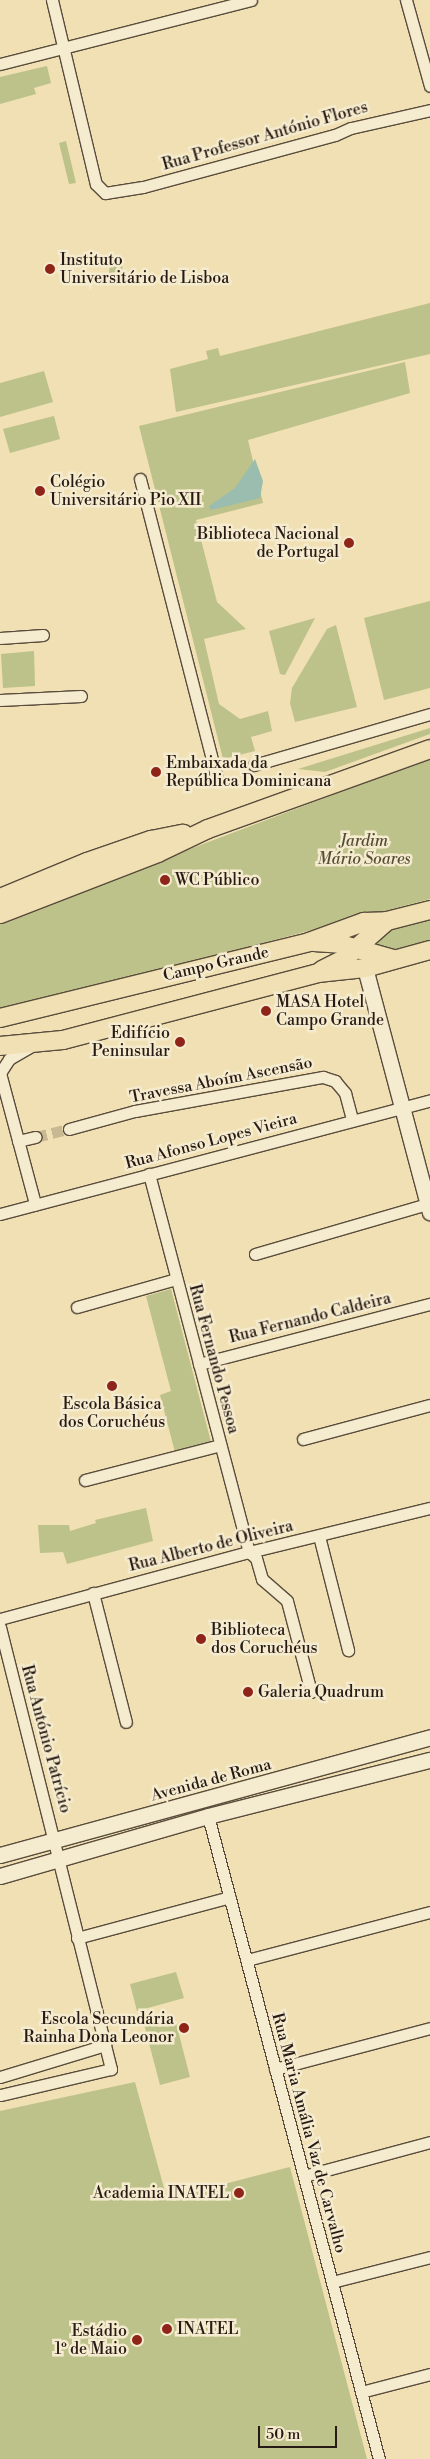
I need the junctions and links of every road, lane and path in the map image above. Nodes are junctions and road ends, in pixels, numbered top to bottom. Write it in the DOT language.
graph roads {
  1 [pos="52,0"];
  2 [pos="250,0"];
  3 [pos="406,0"];
  4 [pos="63,47"];
  5 [pos="0,64"];
  6 [pos="430,86"];
  7 [pos="430,110"];
  8 [pos="140,479"];
  9 [pos="43,634"];
  10 [pos="0,638"];
  11 [pos="81,696"];
  12 [pos="0,700"];
  13 [pos="430,714"];
  14 [pos="430,748"];
  15 [pos="254,764"];
  16 [pos="216,775"];
  17 [pos="208,829"];
  18 [pos="0,898"];
  19 [pos="430,910"];
  20 [pos="0,914"];
  21 [pos="387,921"];
  22 [pos="309,942"];
  23 [pos="356,947"];
  24 [pos="430,950"];
  25 [pos="393,959"];
  26 [pos="365,968"];
  27 [pos="318,973"];
  28 [pos="0,1018"];
  29 [pos="35,1045"];
  30 [pos="0,1046"];
  31 [pos="0,1073"];
  32 [pos="430,1100"];
  33 [pos="402,1107"];
  34 [pos="352,1120"];
  35 [pos="69,1129"];
  36 [pos="36,1137"];
  37 [pos="18,1141"];
  38 [pos="149,1174"];
  39 [pos="35,1204"];
  40 [pos="429,1206"];
  41 [pos="0,1214"];
  42 [pos="255,1254"];
  43 [pos="176,1278"];
  44 [pos="430,1304"];
  45 [pos="77,1306"];
  46 [pos="199,1364"];
  47 [pos="430,1405"];
  48 [pos="303,1439"];
  49 [pos="220,1445"];
  50 [pos="84,1480"];
  51 [pos="430,1508"];
  52 [pos="319,1536"];
  53 [pos="249,1552"];
  54 [pos="92,1592"];
  55 [pos="0,1619"];
  56 [pos="0,1628"];
  57 [pos="348,1650"];
  58 [pos="311,1692"];
  59 [pos="126,1722"];
  60 [pos="430,1737"];
  61 [pos="430,1760"];
  62 [pos="204,1800"];
  63 [pos="208,1816"];
  64 [pos="55,1840"];
  65 [pos="0,1855"];
  66 [pos="60,1860"];
  67 [pos="0,1876"];
  68 [pos="230,1897"];
  69 [pos="430,1912"];
  70 [pos="77,1938"];
  71 [pos="247,1960"];
  72 [pos="430,2028"];
  73 [pos="105,2045"];
  74 [pos="275,2069"];
  75 [pos="0,2077"];
  76 [pos="0,2095"];
  77 [pos="430,2142"];
  78 [pos="304,2176"];
  79 [pos="430,2257"];
  80 [pos="332,2282"];
  81 [pos="430,2374"];
  82 [pos="361,2392"];
  83 [pos="379,2459"];
  1 -- 4 [label="street"];
  2 -- 4 [label="street"];
  3 -- 6 [label="street"];
  4 -- 5 [label="street"];
  4 -- 7 [label="street, Rua Professor António Flores"];
  8 -- 16 [label="street"];
  9 -- 10 [label="street"];
  11 -- 12 [label="street"];
  13 -- 15 [label="street"];
  14 -- 17 [label="main road"];
  17 -- 18 [label="main road"];
  17 -- 20 [label="main road"];
  19 -- 21 [label="main road, Campo Grande"];
  21 -- 22 [label="main road, Campo Grande"];
  21 -- 23 [label="main road"];
  22 -- 23 [label="main road"];
  22 -- 28 [label="main road, Campo Grande"];
  23 -- 25 [label="main road"];
  23 -- 26 [label="main road"];
  23 -- 27 [label="main road"];
  24 -- 25 [label="main road, Campo Grande"];
  25 -- 26 [label="main road, Campo Grande"];
  26 -- 27 [label="main road, Campo Grande"];
  26 -- 33 [label="main road"];
  27 -- 29 [label="main road, Campo Grande"];
  29 -- 30 [label="main road, Campo Grande"];
  29 -- 31 [label="street"];
  31 -- 37 [label="street"];
  32 -- 33 [label="street, Rua Afonso Lopes Vieira"];
  33 -- 34 [label="street, Rua Afonso Lopes Vieira"];
  33 -- 40 [label="main road"];
  34 -- 35 [label="street, Travessa Aboím Ascensão"];
  34 -- 38 [label="street, Rua Afonso Lopes Vieira"];
  36 -- 37 [label="street"];
  37 -- 39 [label="street"];
  38 -- 39 [label="street, Rua Afonso Lopes Vieira"];
  38 -- 43 [label="street, Rua Fernando Pessoa"];
  39 -- 41 [label="street, Rua Afonso Lopes Vieira"];
  40 -- 42 [label="street"];
  43 -- 45 [label="street"];
  43 -- 46 [label="street, Rua Fernando Pessoa"];
  44 -- 46 [label="street, Rua Fernando Caldeira"];
  46 -- 49 [label="street, Rua Fernando Pessoa"];
  47 -- 48 [label="street"];
  49 -- 50 [label="street"];
  49 -- 53 [label="street, Rua Fernando Pessoa"];
  51 -- 52 [label="street, Rua Alberto de Oliveira"];
  52 -- 53 [label="street, Rua Alberto de Oliveira"];
  52 -- 57 [label="street"];
  53 -- 54 [label="street, Rua Alberto de Oliveira"];
  53 -- 58 [label="street, Rua Fernando Pessoa"];
  54 -- 55 [label="street, Rua Alberto de Oliveira"];
  54 -- 59 [label="street"];
  56 -- 64 [label="street, Rua António Patrício"];
  60 -- 62 [label="main road, Avenida de Roma"];
  61 -- 63 [label="main road, Avenida de Roma"];
  62 -- 63 [label="main road"];
  62 -- 64 [label="main road, Avenida de Roma"];
  63 -- 66 [label="main road, Avenida de Roma"];
  63 -- 68 [label="street, Rua Maria Amália Vaz de Carvalho"];
  64 -- 65 [label="main road, Avenida de Roma"];
  64 -- 66 [label="street, Rua António Patrício"];
  66 -- 67 [label="main road, Avenida de Roma"];
  66 -- 70 [label="street, Rua António Patrício"];
  68 -- 70 [label="street"];
  68 -- 71 [label="street, Rua Maria Amália Vaz de Carvalho"];
  69 -- 71 [label="street"];
  70 -- 73 [label="street, Rua António Patrício"];
  71 -- 74 [label="street, Rua Maria Amália Vaz de Carvalho"];
  72 -- 74 [label="street"];
  73 -- 75 [label="street"];
  73 -- 76 [label="street, Rua António Patrício"];
  74 -- 78 [label="street, Rua Maria Amália Vaz de Carvalho"];
  77 -- 78 [label="street"];
  78 -- 80 [label="street, Rua Maria Amália Vaz de Carvalho"];
  79 -- 80 [label="street"];
  80 -- 82 [label="street, Rua Maria Amália Vaz de Carvalho"];
  81 -- 82 [label="street"];
  82 -- 83 [label="street, Rua Maria Amália Vaz de Carvalho"];
}
